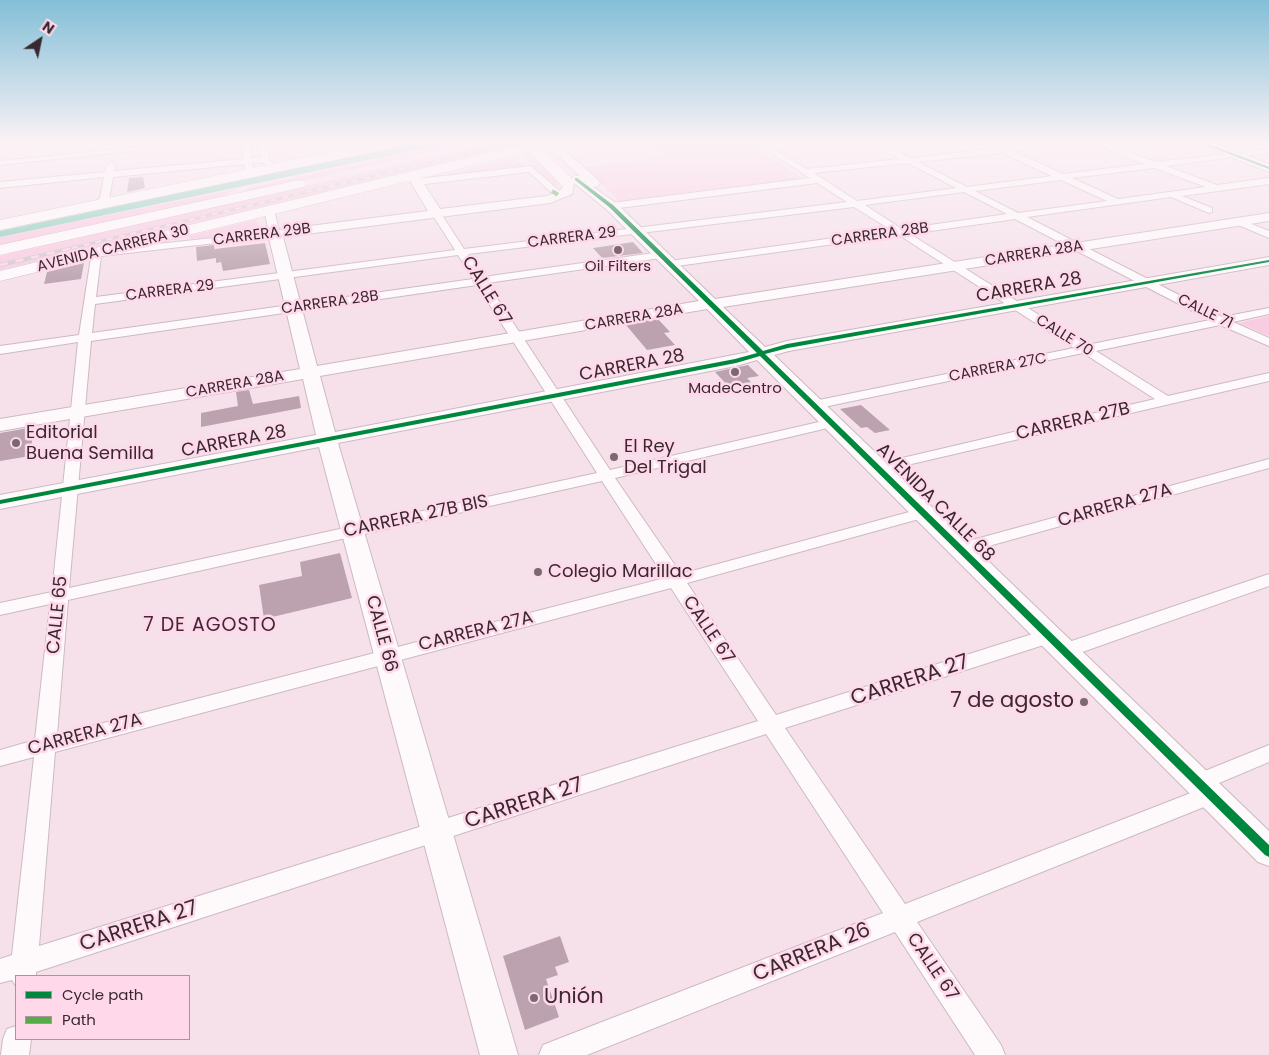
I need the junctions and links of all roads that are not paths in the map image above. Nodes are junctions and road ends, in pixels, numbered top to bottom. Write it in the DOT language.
graph roads {
  1 [pos="105,192"];
  2 [pos="147,192"];
  3 [pos="235,192"];
  4 [pos="263,192"];
  5 [pos="371,192"];
  6 [pos="424,192"];
  7 [pos="561,192"];
  8 [pos="588,192"];
  9 [pos="602,192"];
  10 [pos="720,192"];
  11 [pos="836,192"];
  12 [pos="940,192"];
  13 [pos="970,192"];
  14 [pos="1095,192"];
  15 [pos="1184,192"];
  16 [pos="556,193"];
  17 [pos="1171,194"];
  18 [pos="1117,202"];
  19 [pos="854,204"];
  20 [pos="92,206"];
  21 [pos="611,206"];
  22 [pos="188,209"];
  23 [pos="1209,210"];
  24 [pos="438,214"];
  25 [pos="1016,216"];
  26 [pos="1269,217"];
  27 [pos="272,222"];
  28 [pos="1239,222"];
  29 [pos="0,225"];
  30 [pos="636,230"];
  31 [pos="899,232"];
  32 [pos="1269,235"];
  33 [pos="1077,247"];
  34 [pos="0,250"];
  35 [pos="462,252"];
  36 [pos="96,253"];
  37 [pos="665,259"];
  38 [pos="1269,261"];
  39 [pos="953,266"];
  40 [pos="0,276"];
  41 [pos="286,276"];
  42 [pos="480,281"];
  43 [pos="1146,283"];
  44 [pos="91,301"];
  45 [pos="711,304"];
  46 [pos="1016,306"];
  47 [pos="294,308"];
  48 [pos="1269,312"];
  49 [pos="1221,321"];
  50 [pos="85,338"];
  51 [pos="516,338"];
  52 [pos="1269,342"];
  53 [pos="0,350"];
  54 [pos="1086,350"];
  55 [pos="761,353"];
  56 [pos="309,372"];
  57 [pos="1269,377"];
  58 [pos="553,396"];
  59 [pos="1165,400"];
  60 [pos="814,405"];
  61 [pos="78,412"];
  62 [pos="832,423"];
  63 [pos="0,425"];
  64 [pos="328,439"];
  65 [pos="1269,463"];
  66 [pos="878,468"];
  67 [pos="605,476"];
  68 [pos="70,488"];
  69 [pos="0,502"];
  70 [pos="924,513"];
  71 [pos="352,530"];
  72 [pos="960,549"];
  73 [pos="1269,580"];
  74 [pos="675,581"];
  75 [pos="60,595"];
  76 [pos="0,609"];
  77 [pos="1056,644"];
  78 [pos="387,655"];
  79 [pos="771,726"];
  80 [pos="45,746"];
  81 [pos="1269,753"];
  82 [pos="0,758"];
  83 [pos="1204,789"];
  84 [pos="436,832"];
  85 [pos="1269,852"];
  86 [pos="900,918"];
  87 [pos="23,970"];
  88 [pos="0,971"];
  89 [pos="16,1040"];
  90 [pos="15,1055"];
  91 [pos="499,1055"];
  92 [pos="553,1055"];
  93 [pos="991,1055"];
  1 -- 20 [label="street"];
  2 -- 20 [label="highway"];
  3 -- 22 [label="highway"];
  4 -- 22 [label="highway, AVENIDA CARRERA 30"];
  5 -- 27 [label="highway, AVENIDA CARRERA 30"];
  6 -- 24 [label="main road, CALLE 67"];
  7 -- 16 [label="main road"];
  8 -- 21 [label="main road, AVENIDA CALLE 68"];
  9 -- 21 [label="main road"];
  10 -- 21 [label="street"];
  11 -- 19 [label="street, CALLE 70"];
  12 -- 19 [label="street, CARRERA 29"];
  13 -- 25 [label="street, CALLE 71"];
  14 -- 18 [label="street"];
  15 -- 17 [label="street, CARRERA 28B"];
  16 -- 24 [label="main road, CARRERA 29B"];
  17 -- 18 [label="street, CARRERA 28B"];
  17 -- 23 [label="street"];
  18 -- 25 [label="street, CARRERA 28B"];
  19 -- 30 [label="street, CARRERA 29"];
  19 -- 31 [label="street, CALLE 70"];
  20 -- 29 [label="highway"];
  21 -- 30 [label="main road, AVENIDA CALLE 68"];
  22 -- 34 [label="highway, AVENIDA CARRERA 30"];
  24 -- 27 [label="main road, CARRERA 29B"];
  24 -- 35 [label="street, CALLE 67"];
  25 -- 31 [label="street, CARRERA 28B"];
  25 -- 33 [label="street, CALLE 71"];
  26 -- 28 [label="main road, CARRERA 28A"];
  27 -- 36 [label="highway, AVENIDA CARRERA 30"];
  27 -- 36 [label="street, CARRERA 29B"];
  27 -- 41 [label="main road, CALLE 66"];
  28 -- 32 [label="street"];
  28 -- 33 [label="main road, CARRERA 28A"];
  30 -- 35 [label="street, CARRERA 29"];
  30 -- 37 [label="main road, AVENIDA CALLE 68"];
  31 -- 37 [label="street, CARRERA 28B"];
  31 -- 39 [label="street, CALLE 70"];
  33 -- 39 [label="main road, CARRERA 28A"];
  33 -- 43 [label="street, CALLE 71"];
  35 -- 41 [label="street, CARRERA 29"];
  35 -- 42 [label="street, CALLE 67"];
  36 -- 40 [label="highway, AVENIDA CARRERA 30"];
  36 -- 44 [label="street, CALLE 65"];
  37 -- 42 [label="street, CARRERA 28B"];
  37 -- 45 [label="main road, AVENIDA CALLE 68"];
  38 -- 43 [label="main road, CARRERA 28"];
  39 -- 45 [label="main road, CARRERA 28A"];
  39 -- 46 [label="street, CALLE 70"];
  41 -- 44 [label="street, CARRERA 29"];
  41 -- 47 [label="main road, CALLE 66"];
  42 -- 47 [label="street, CARRERA 28B"];
  42 -- 51 [label="street, CALLE 67"];
  43 -- 46 [label="main road, CARRERA 28"];
  43 -- 49 [label="street, CALLE 71"];
  44 -- 50 [label="street, CALLE 65"];
  45 -- 51 [label="main road, CARRERA 28A"];
  45 -- 55 [label="main road, AVENIDA CALLE 68"];
  46 -- 54 [label="street, CALLE 70"];
  46 -- 55 [label="main road, CARRERA 28"];
  47 -- 50 [label="street, CARRERA 28B"];
  47 -- 56 [label="main road, CALLE 66"];
  48 -- 49 [label="street, CARRERA 27C"];
  49 -- 52 [label="street, CALLE 71"];
  49 -- 54 [label="street, CARRERA 27C"];
  50 -- 53 [label="street, CARRERA 28B"];
  50 -- 61 [label="street, CALLE 65"];
  51 -- 56 [label="main road, CARRERA 28A"];
  51 -- 58 [label="street, CALLE 67"];
  54 -- 59 [label="street, CALLE 70"];
  54 -- 60 [label="street, CARRERA 27C"];
  55 -- 58 [label="main road, CARRERA 28"];
  55 -- 60 [label="main road, AVENIDA CALLE 68"];
  56 -- 61 [label="main road, CARRERA 28A"];
  56 -- 64 [label="main road, CALLE 66"];
  57 -- 59 [label="street, CARRERA 27B"];
  58 -- 64 [label="main road, CARRERA 28"];
  58 -- 67 [label="street, CALLE 67"];
  59 -- 66 [label="street, CARRERA 27B"];
  60 -- 62 [label="main road, AVENIDA CALLE 68"];
  61 -- 63 [label="main road, CARRERA 28A"];
  61 -- 68 [label="street, CALLE 65"];
  62 -- 66 [label="main road, AVENIDA CALLE 68"];
  62 -- 67 [label="street, CARRERA 27B BIS"];
  64 -- 68 [label="main road, CARRERA 28"];
  64 -- 71 [label="main road, CALLE 66"];
  65 -- 72 [label="street, CARRERA 27A"];
  66 -- 70 [label="main road, AVENIDA CALLE 68"];
  67 -- 71 [label="street, CARRERA 27B BIS"];
  67 -- 74 [label="street, CALLE 67"];
  68 -- 69 [label="main road, CARRERA 28"];
  68 -- 75 [label="street, CALLE 65"];
  70 -- 72 [label="main road, AVENIDA CALLE 68"];
  70 -- 74 [label="street, CARRERA 27A"];
  71 -- 75 [label="street, CARRERA 27B BIS"];
  71 -- 78 [label="main road, CALLE 66"];
  72 -- 77 [label="main road, AVENIDA CALLE 68"];
  73 -- 77 [label="street, CARRERA 27"];
  74 -- 78 [label="street, CARRERA 27A"];
  74 -- 79 [label="street, CALLE 67"];
  75 -- 76 [label="street, CARRERA 27B BIS"];
  75 -- 80 [label="street, CALLE 65"];
  77 -- 79 [label="street, CARRERA 27"];
  77 -- 83 [label="main road, AVENIDA CALLE 68"];
  78 -- 80 [label="street, CARRERA 27A"];
  78 -- 84 [label="main road, CALLE 66"];
  79 -- 84 [label="street, CARRERA 27"];
  79 -- 86 [label="street, CALLE 67"];
  80 -- 82 [label="street, CARRERA 27A"];
  80 -- 87 [label="street, CALLE 65"];
  81 -- 83 [label="street, CARRERA 26"];
  83 -- 85 [label="main road, AVENIDA CALLE 68"];
  83 -- 86 [label="street, CARRERA 26"];
  84 -- 87 [label="street, CARRERA 27"];
  84 -- 91 [label="main road, CALLE 66"];
  86 -- 92 [label="street, CARRERA 26"];
  86 -- 93 [label="street, CALLE 67"];
  87 -- 88 [label="street, CARRERA 27"];
  89 -- 90 [label="street"];
}
